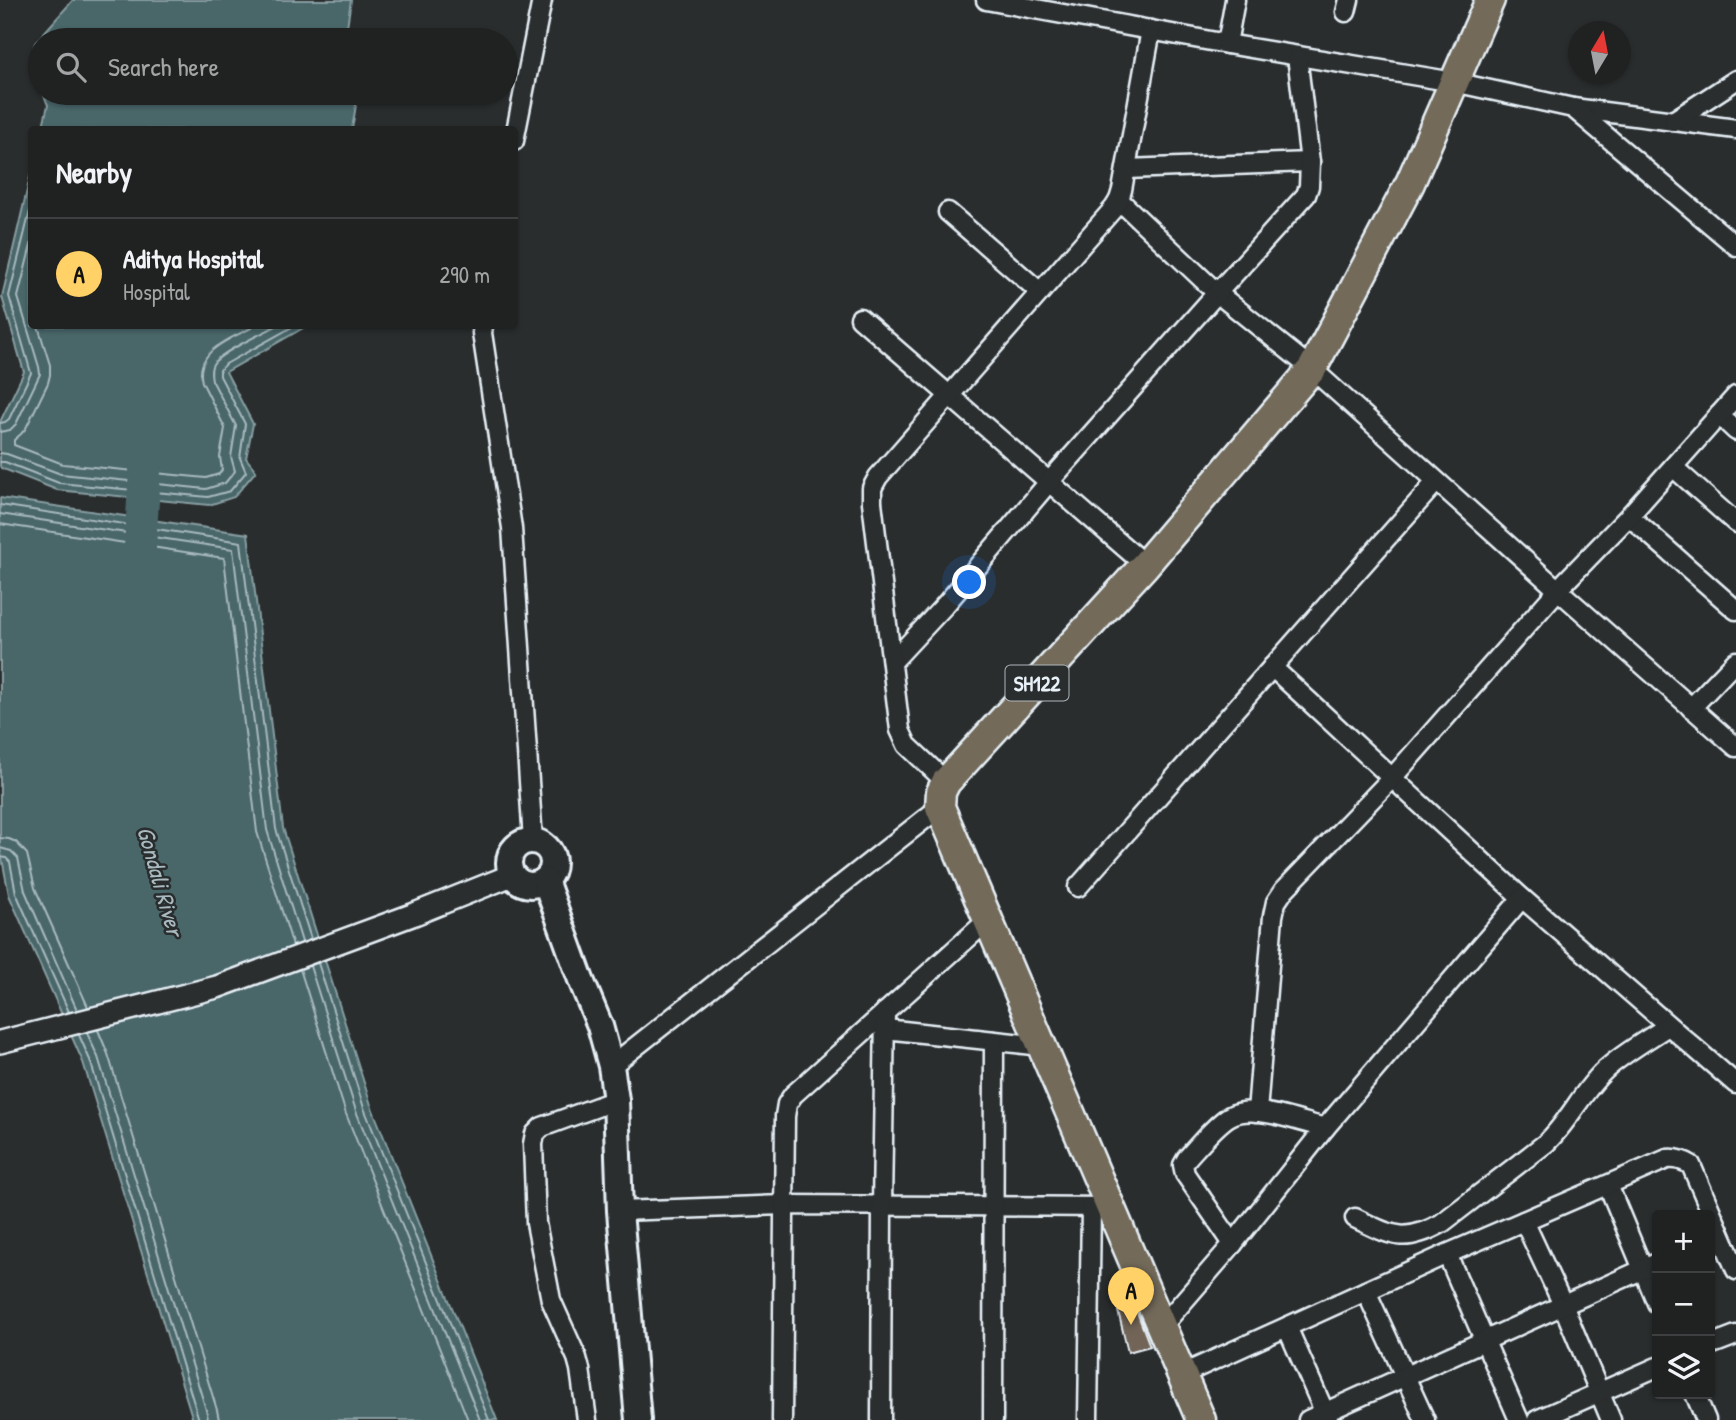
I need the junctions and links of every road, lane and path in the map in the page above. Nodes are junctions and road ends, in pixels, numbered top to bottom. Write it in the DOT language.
graph roads {
  1 [pos="541,0"];
  2 [pos="986,0"];
  3 [pos="1235,0"];
  4 [pos="1490,0"];
  5 [pos="1151,30"];
  6 [pos="1227,44"];
  7 [pos="1297,56"];
  8 [pos="1736,80"];
  9 [pos="1454,82"];
  10 [pos="1573,108"];
  11 [pos="1673,121"];
  12 [pos="517,126"];
  13 [pos="1736,129"];
  14 [pos="1310,162"];
  15 [pos="1126,169"];
  16 [pos="1119,200"];
  17 [pos="948,212"];
  18 [pos="1736,246"];
  19 [pos="1040,292"];
  20 [pos="1217,293"];
  21 [pos="860,318"];
  22 [pos="483,329"];
  23 [pos="1312,369"];
  24 [pos="949,395"];
  25 [pos="1736,396"];
  26 [pos="1719,415"];
  27 [pos="1736,432"];
  28 [pos="1673,467"];
  29 [pos="1049,482"];
  30 [pos="1436,482"];
  31 [pos="1629,516"];
  32 [pos="1734,518"];
  33 [pos="1145,565"];
  34 [pos="1558,590"];
  35 [pos="1736,610"];
  36 [pos="1736,661"];
  37 [pos="892,662"];
  38 [pos="1272,667"];
  39 [pos="1691,708"];
  40 [pos="1736,747"];
  41 [pos="1392,778"];
  42 [pos="943,794"];
  43 [pos="533,841"];
  44 [pos="512,875"];
  45 [pos="545,880"];
  46 [pos="1078,887"];
  47 [pos="1522,898"];
  48 [pos="988,919"];
  49 [pos="885,1021"];
  50 [pos="1668,1026"];
  51 [pos="994,1041"];
  52 [pos="0,1042"];
  53 [pos="1042,1046"];
  54 [pos="611,1066"];
  55 [pos="1736,1084"];
  56 [pos="615,1100"];
  57 [pos="1257,1112"];
  58 [pos="1325,1128"];
  59 [pos="1608,1185"];
  60 [pos="784,1205"];
  61 [pos="882,1206"];
  62 [pos="993,1207"];
  63 [pos="1101,1207"];
  64 [pos="620,1210"];
  65 [pos="1707,1210"];
  66 [pos="1354,1217"];
  67 [pos="1524,1221"];
  68 [pos="1715,1237"];
  69 [pos="1233,1244"];
  70 [pos="1447,1254"];
  71 [pos="1650,1266"];
  72 [pos="1736,1270"];
  73 [pos="1366,1291"];
  74 [pos="1563,1305"];
  75 [pos="1161,1325"];
  76 [pos="1287,1327"];
  77 [pos="1736,1335"];
  78 [pos="1485,1340"];
  79 [pos="1715,1343"];
  80 [pos="1652,1369"];
  81 [pos="1182,1374"];
  82 [pos="1406,1375"];
  83 [pos="1599,1392"];
  84 [pos="1697,1399"];
  85 [pos="1320,1418"];
  86 [pos="587,1420"];
  87 [pos="638,1420"];
  88 [pos="782,1420"];
  89 [pos="881,1420"];
  90 [pos="992,1420"];
  91 [pos="1088,1420"];
  92 [pos="1201,1420"];
  93 [pos="1425,1420"];
  94 [pos="1519,1420"];
  95 [pos="1537,1420"];
  96 [pos="1611,1420"];
  97 [pos="1706,1420"];
  1 -- 12 [label="street"];
  2 -- 5 [label="street"];
  3 -- 6 [label="street"];
  4 -- 9 [label="main road, SH122"];
  5 -- 6 [label="street"];
  5 -- 15 [label="street"];
  6 -- 7 [label="street"];
  7 -- 9 [label="street"];
  7 -- 14 [label="street"];
  8 -- 11 [label="street"];
  9 -- 10 [label="street"];
  9 -- 23 [label="main road, SH122"];
  10 -- 11 [label="street"];
  10 -- 18 [label="street"];
  11 -- 13 [label="street"];
  14 -- 15 [label="street"];
  14 -- 20 [label="street"];
  15 -- 16 [label="street"];
  16 -- 19 [label="street"];
  16 -- 20 [label="street"];
  17 -- 19 [label="street"];
  19 -- 24 [label="street"];
  20 -- 23 [label="street"];
  20 -- 29 [label="street"];
  21 -- 24 [label="street"];
  22 -- 43 [label="street"];
  23 -- 30 [label="street"];
  23 -- 33 [label="main road, SH122"];
  24 -- 29 [label="street"];
  24 -- 37 [label="street"];
  25 -- 26 [label="street"];
  26 -- 27 [label="street"];
  26 -- 28 [label="street"];
  28 -- 31 [label="street"];
  28 -- 32 [label="street"];
  29 -- 33 [label="street"];
  29 -- 37 [label="street"];
  30 -- 34 [label="street"];
  30 -- 38 [label="street"];
  31 -- 34 [label="street"];
  31 -- 35 [label="street"];
  33 -- 42 [label="main road, SH122"];
  34 -- 39 [label="street"];
  34 -- 41 [label="street"];
  36 -- 39 [label="street"];
  37 -- 42 [label="street"];
  38 -- 41 [label="street"];
  38 -- 46 [label="street"];
  39 -- 40 [label="street"];
  41 -- 47 [label="street"];
  41 -- 57 [label="street"];
  42 -- 48 [label="main road"];
  42 -- 54 [label="street"];
  43 -- 44 [label="main road"];
  43 -- 45 [label="main road"];
  44 -- 45 [label="main road"];
  44 -- 52 [label="street"];
  45 -- 54 [label="main road"];
  47 -- 50 [label="street"];
  47 -- 58 [label="street"];
  48 -- 49 [label="street"];
  48 -- 53 [label="main road"];
  49 -- 51 [label="street"];
  49 -- 60 [label="street"];
  49 -- 61 [label="street"];
  50 -- 55 [label="street"];
  50 -- 66 [label="street"];
  51 -- 53 [label="street"];
  51 -- 62 [label="street"];
  53 -- 63 [label="main road"];
  54 -- 56 [label="main road"];
  56 -- 64 [label="main road"];
  56 -- 86 [label="street"];
  57 -- 58 [label="street"];
  57 -- 69 [label="street"];
  58 -- 69 [label="street"];
  59 -- 65 [label="street"];
  59 -- 67 [label="street"];
  59 -- 71 [label="street"];
  60 -- 61 [label="street"];
  60 -- 64 [label="street"];
  60 -- 88 [label="street"];
  61 -- 62 [label="street"];
  61 -- 89 [label="street"];
  62 -- 63 [label="street"];
  62 -- 90 [label="street"];
  63 -- 75 [label="main road"];
  63 -- 91 [label="street"];
  64 -- 87 [label="main road"];
  67 -- 70 [label="street"];
  67 -- 74 [label="street"];
  68 -- 72 [label="street"];
  69 -- 75 [label="street"];
  70 -- 73 [label="street"];
  70 -- 78 [label="street"];
  71 -- 74 [label="street"];
  73 -- 76 [label="street"];
  73 -- 82 [label="street"];
  74 -- 78 [label="street"];
  74 -- 83 [label="street"];
  75 -- 81 [label="main road"];
  76 -- 81 [label="street"];
  76 -- 85 [label="street"];
  77 -- 79 [label="street"];
  78 -- 82 [label="street"];
  78 -- 94 [label="street"];
  80 -- 83 [label="street"];
  81 -- 92 [label="main road"];
  82 -- 85 [label="street"];
  82 -- 93 [label="street"];
  83 -- 95 [label="street"];
  83 -- 96 [label="street"];
  84 -- 97 [label="street"];
}
